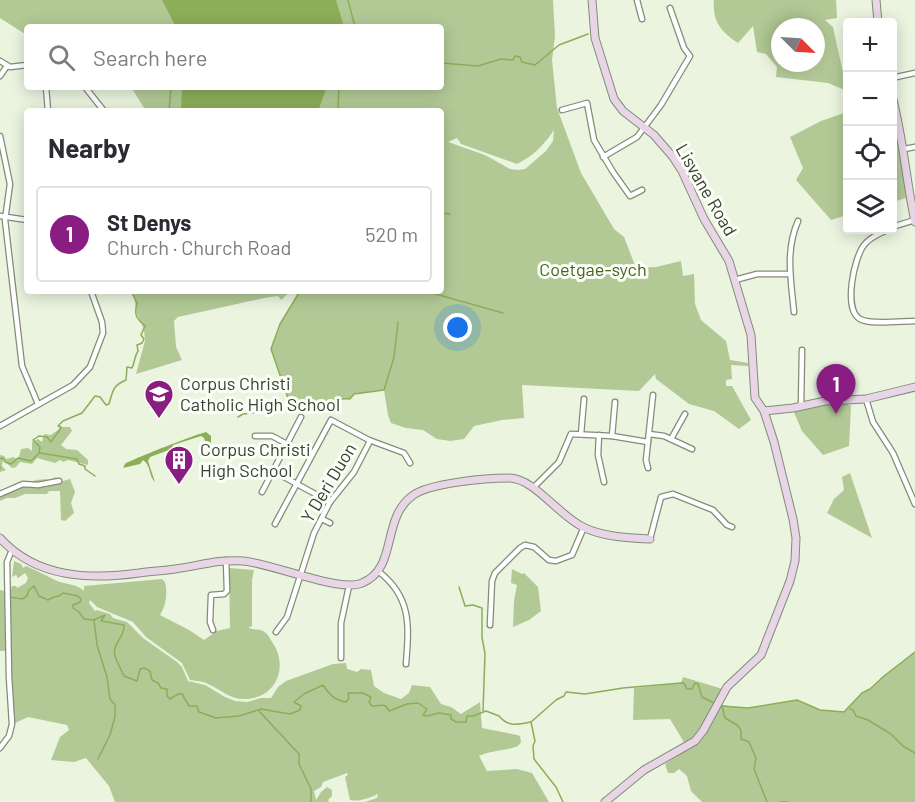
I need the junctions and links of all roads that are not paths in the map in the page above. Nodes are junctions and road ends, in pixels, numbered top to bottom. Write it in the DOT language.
graph roads {
  1 [pos="592,0"];
  2 [pos="637,0"];
  3 [pos="876,0"];
  4 [pos="670,8"];
  5 [pos="878,18"];
  6 [pos="642,19"];
  7 [pos="0,61"];
  8 [pos="24,65"];
  9 [pos="7,66"];
  10 [pos="915,73"];
  11 [pos="0,76"];
  12 [pos="897,77"];
  13 [pos="46,90"];
  14 [pos="87,90"];
  15 [pos="48,108"];
  16 [pos="101,108"];
  17 [pos="562,110"];
  18 [pos="897,118"];
  19 [pos="644,127"];
  20 [pos="0,136"];
  21 [pos="915,147"];
  22 [pos="904,149"];
  23 [pos="603,157"];
  24 [pos="642,190"];
  25 [pos="3,217"];
  26 [pos="24,220"];
  27 [pos="798,221"];
  28 [pos="915,221"];
  29 [pos="897,226"];
  30 [pos="880,234"];
  31 [pos="790,273"];
  32 [pos="735,280"];
  33 [pos="92,294"];
  34 [pos="794,312"];
  35 [pos="915,321"];
  36 [pos="802,350"];
  37 [pos="915,387"];
  38 [pos="653,395"];
  39 [pos="584,399"];
  40 [pos="866,399"];
  41 [pos="615,402"];
  42 [pos="38,404"];
  43 [pos="801,406"];
  44 [pos="764,411"];
  45 [pos="684,414"];
  46 [pos="301,417"];
  47 [pos="0,426"];
  48 [pos="581,434"];
  49 [pos="648,434"];
  50 [pos="599,435"];
  51 [pos="255,436"];
  52 [pos="612,436"];
  53 [pos="671,438"];
  54 [pos="370,441"];
  55 [pos="648,442"];
  56 [pos="287,444"];
  57 [pos="692,449"];
  58 [pos="410,463"];
  59 [pos="648,468"];
  60 [pos="273,471"];
  61 [pos="58,481"];
  62 [pos="604,482"];
  63 [pos="296,483"];
  64 [pos="534,487"];
  65 [pos="262,492"];
  66 [pos="0,494"];
  67 [pos="330,502"];
  68 [pos="915,504"];
  69 [pos="322,519"];
  70 [pos="330,523"];
  71 [pos="275,524"];
  72 [pos="584,527"];
  73 [pos="732,527"];
  74 [pos="0,538"];
  75 [pos="650,539"];
  76 [pos="12,550"];
  77 [pos="226,560"];
  78 [pos="378,571"];
  79 [pos="299,574"];
  80 [pos="349,586"];
  81 [pos="490,625"];
  82 [pos="213,630"];
  83 [pos="276,632"];
  84 [pos="341,658"];
  85 [pos="406,664"];
  86 [pos="0,748"];
  87 [pos="605,802"];
  1 -- 19 [label="street, Lisvane Road"];
  2 -- 6 [label="street"];
  3 -- 5 [label="street"];
  4 -- 19 [label="street"];
  7 -- 9 [label="street"];
  8 -- 9 [label="street"];
  9 -- 11 [label="street"];
  10 -- 12 [label="street"];
  13 -- 15 [label="street"];
  14 -- 16 [label="street"];
  17 -- 23 [label="street"];
  18 -- 22 [label="street"];
  19 -- 23 [label="street"];
  19 -- 32 [label="street, Lisvane Road"];
  20 -- 25 [label="street"];
  21 -- 22 [label="street"];
  22 -- 28 [label="street"];
  23 -- 24 [label="street"];
  25 -- 26 [label="street"];
  25 -- 42 [label="street"];
  27 -- 31 [label="street"];
  28 -- 29 [label="street"];
  30 -- 35 [label="street"];
  31 -- 32 [label="street"];
  31 -- 34 [label="street"];
  32 -- 44 [label="street, Lisvane Road"];
  33 -- 42 [label="street"];
  36 -- 43 [label="street"];
  37 -- 40 [label="street"];
  38 -- 49 [label="street"];
  39 -- 48 [label="street"];
  40 -- 43 [label="street"];
  40 -- 68 [label="street"];
  41 -- 52 [label="street"];
  42 -- 47 [label="street"];
  43 -- 44 [label="street"];
  44 -- 87 [label="street, Lisvane Road"];
  45 -- 53 [label="street"];
  46 -- 56 [label="street"];
  48 -- 50 [label="street"];
  48 -- 64 [label="street"];
  49 -- 53 [label="street"];
  49 -- 55 [label="street"];
  50 -- 52 [label="street"];
  50 -- 62 [label="street"];
  51 -- 56 [label="street"];
  52 -- 55 [label="street"];
  53 -- 57 [label="street"];
  54 -- 58 [label="street"];
  54 -- 63 [label="street"];
  54 -- 67 [label="street, Y Deri Duon"];
  55 -- 59 [label="street"];
  56 -- 60 [label="street"];
  60 -- 63 [label="street"];
  60 -- 65 [label="street"];
  61 -- 66 [label="street"];
  63 -- 67 [label="street"];
  63 -- 71 [label="street"];
  64 -- 72 [label="street"];
  64 -- 78 [label="street"];
  67 -- 69 [label="street, Y Deri Duon"];
  69 -- 70 [label="street"];
  69 -- 79 [label="street, Y Deri Duon"];
  72 -- 75 [label="street"];
  72 -- 81 [label="street"];
  73 -- 75 [label="street"];
  74 -- 76 [label="street"];
  76 -- 77 [label="street"];
  76 -- 86 [label="street"];
  77 -- 79 [label="street"];
  77 -- 82 [label="street"];
  78 -- 80 [label="street"];
  78 -- 85 [label="street"];
  79 -- 80 [label="street"];
  79 -- 83 [label="street, Y Deri Duon"];
  80 -- 84 [label="street"];
}
